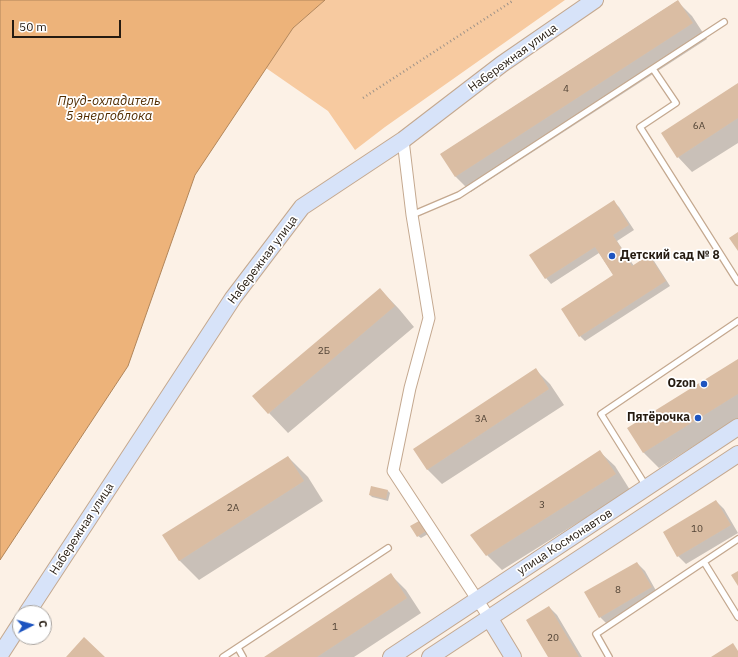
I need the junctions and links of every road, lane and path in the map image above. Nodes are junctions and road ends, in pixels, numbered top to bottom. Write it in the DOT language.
graph roads {
  1 [pos="514,0"];
  2 [pos="595,0"];
  3 [pos="724,22"];
  4 [pos="652,69"];
  5 [pos="363,98"];
  6 [pos="403,140"];
  7 [pos="412,215"];
  8 [pos="738,282"];
  9 [pos="738,321"];
  10 [pos="738,427"];
  11 [pos="738,454"];
  12 [pos="647,488"];
  13 [pos="738,539"];
  14 [pos="388,548"];
  15 [pos="704,562"];
  16 [pos="477,600"];
  17 [pos="32,605"];
  18 [pos="738,617"];
  19 [pos="490,619"];
  20 [pos="12,636"];
  21 [pos="238,648"];
  22 [pos="0,655"];
  23 [pos="223,657"];
  24 [pos="243,657"];
  25 [pos="391,657"];
  26 [pos="430,657"];
  27 [pos="513,657"];
  28 [pos="609,657"];
  1 -- 5 [label="path"];
  2 -- 6 [label="street, Набережная улица"];
  3 -- 4 [label="lane"];
  4 -- 7 [label="lane"];
  4 -- 8 [label="lane"];
  6 -- 7 [label="street"];
  6 -- 17 [label="street, Набережная улица"];
  7 -- 16 [label="street"];
  9 -- 12 [label="lane"];
  10 -- 12 [label="street, улица Космонавтов"];
  11 -- 19 [label="street, улица Космонавтов"];
  12 -- 16 [label="street, улица Космонавтов"];
  13 -- 15 [label="lane"];
  14 -- 21 [label="lane"];
  15 -- 18 [label="lane"];
  15 -- 28 [label="lane"];
  16 -- 19 [label="street"];
  16 -- 25 [label="street, улица Космонавтов"];
  19 -- 26 [label="street, улица Космонавтов"];
  19 -- 27 [label="street"];
  20 -- 22 [label="street"];
  21 -- 23 [label="lane"];
  21 -- 24 [label="lane"];
}
